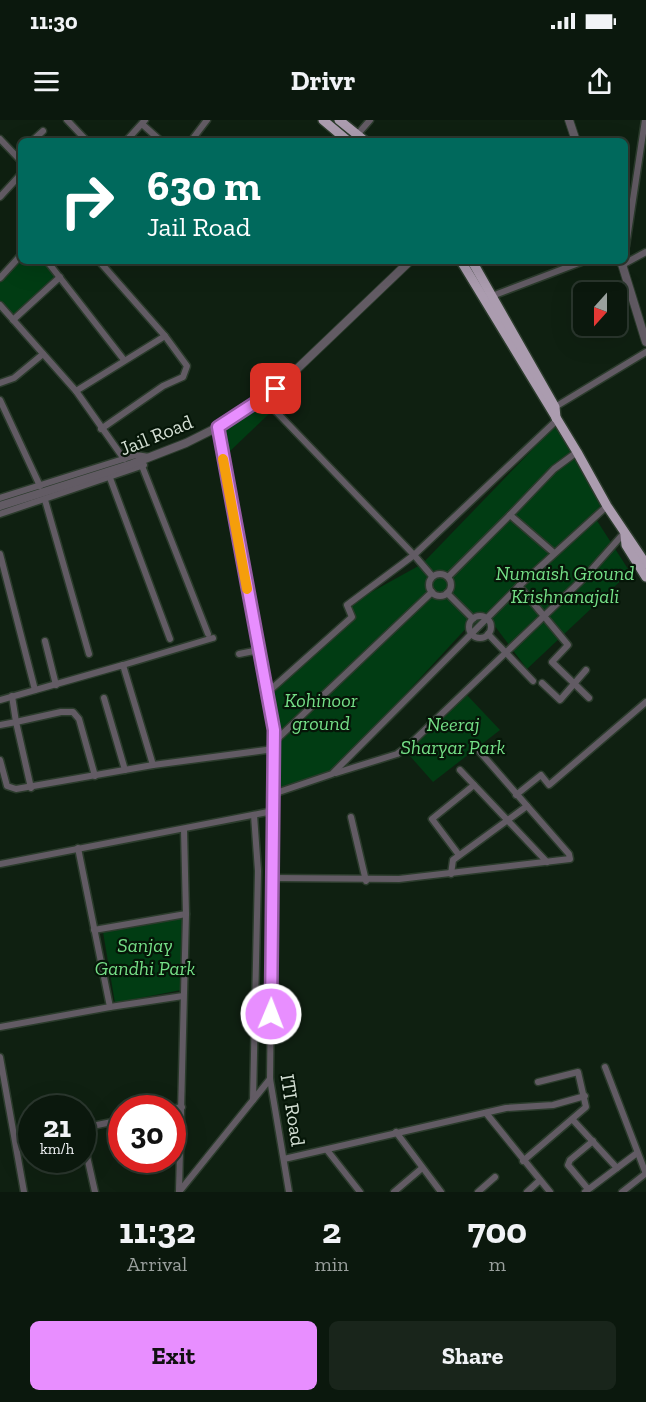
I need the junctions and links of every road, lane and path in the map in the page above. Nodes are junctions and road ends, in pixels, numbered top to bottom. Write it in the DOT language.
graph roads {
  1 [pos="67,120"];
  2 [pos="207,120"];
  3 [pos="323,120"];
  4 [pos="339,120"];
  5 [pos="370,120"];
  6 [pos="569,120"];
  7 [pos="645,120"];
  8 [pos="144,122"];
  9 [pos="43,131"];
  10 [pos="35,138"];
  11 [pos="81,138"];
  12 [pos="129,138"];
  13 [pos="158,138"];
  14 [pos="195,138"];
  15 [pos="344,138"];
  16 [pos="361,138"];
  17 [pos="575,138"];
  18 [pos="0,139"];
  19 [pos="3,147"];
  20 [pos="18,155"];
  21 [pos="643,159"];
  22 [pos="18,177"];
  23 [pos="0,197"];
  24 [pos="628,236"];
  25 [pos="646,252"];
  26 [pos="18,258"];
  27 [pos="628,260"];
  28 [pos="49,264"];
  29 [pos="102,264"];
  30 [pos="407,264"];
  31 [pos="463,264"];
  32 [pos="474,264"];
  33 [pos="576,264"];
  34 [pos="623,264"];
  35 [pos="60,277"];
  36 [pos="0,278"];
  37 [pos="492,296"];
  38 [pos="0,305"];
  39 [pos="13,320"];
  40 [pos="165,336"];
  41 [pos="646,342"];
  42 [pos="646,352"];
  43 [pos="43,354"];
  44 [pos="124,360"];
  45 [pos="0,383"];
  46 [pos="76,391"];
  47 [pos="264,399"];
  48 [pos="0,400"];
  49 [pos="555,407"];
  50 [pos="557,420"];
  51 [pos="218,427"];
  52 [pos="101,429"];
  53 [pos="577,452"];
  54 [pos="152,456"];
  55 [pos="124,459"];
  56 [pos="142,466"];
  57 [pos="110,478"];
  58 [pos="40,486"];
  59 [pos="0,498"];
  60 [pos="45,500"];
  61 [pos="0,506"];
  62 [pos="607,507"];
  63 [pos="0,514"];
  64 [pos="510,515"];
  65 [pos="624,533"];
  66 [pos="554,553"];
  67 [pos="0,554"];
  68 [pos="414,555"];
  69 [pos="646,564"];
  70 [pos="432,576"];
  71 [pos="448,577"];
  72 [pos="646,577"];
  73 [pos="519,586"];
  74 [pos="432,592"];
  75 [pos="447,593"];
  76 [pos="544,615"];
  77 [pos="473,619"];
  78 [pos="487,619"];
  79 [pos="472,634"];
  80 [pos="488,634"];
  81 [pos="170,639"];
  82 [pos="45,641"];
  83 [pos="260,650"];
  84 [pos="505,652"];
  85 [pos="88,654"];
  86 [pos="239,654"];
  87 [pos="123,665"];
  88 [pos="586,670"];
  89 [pos="533,681"];
  90 [pos="542,683"];
  91 [pos="574,684"];
  92 [pos="56,685"];
  93 [pos="35,690"];
  94 [pos="268,692"];
  95 [pos="12,696"];
  96 [pos="104,698"];
  97 [pos="589,698"];
  98 [pos="0,700"];
  99 [pos="646,702"];
  100 [pos="16,722"];
  101 [pos="0,725"];
  102 [pos="274,746"];
  103 [pos="480,752"];
  104 [pos="0,760"];
  105 [pos="153,765"];
  106 [pos="125,770"];
  107 [pos="460,770"];
  108 [pos="332,774"];
  109 [pos="96,776"];
  110 [pos="474,785"];
  111 [pos="31,788"];
  112 [pos="273,794"];
  113 [pos="516,795"];
  114 [pos="527,806"];
  115 [pos="273,811"];
  116 [pos="254,815"];
  117 [pos="351,817"];
  118 [pos="508,821"];
  119 [pos="184,830"];
  120 [pos="78,848"];
  121 [pos="459,855"];
  122 [pos="547,862"];
  123 [pos="0,864"];
  124 [pos="451,874"];
  125 [pos="272,878"];
  126 [pos="366,880"];
  127 [pos="186,914"];
  128 [pos="94,930"];
  129 [pos="183,996"];
  130 [pos="110,1007"];
  131 [pos="0,1027"];
  132 [pos="0,1057"];
  133 [pos="605,1067"];
  134 [pos="270,1079"];
  135 [pos="538,1082"];
  136 [pos="182,1095"];
  137 [pos="585,1096"];
  138 [pos="253,1100"];
  139 [pos="486,1113"];
  140 [pos="573,1120"];
  141 [pos="396,1132"];
  142 [pos="592,1141"];
  143 [pos="17,1143"];
  144 [pos="327,1150"];
  145 [pos="637,1154"];
  146 [pos="284,1160"];
  147 [pos="524,1161"];
  148 [pos="421,1168"];
  149 [pos="617,1168"];
  150 [pos="91,1173"];
  151 [pos="180,1173"];
  152 [pos="645,1174"];
  153 [pos="495,1177"];
  154 [pos="540,1180"];
  155 [pos="587,1191"];
  156 [pos="24,1192"];
  157 [pos="95,1192"];
  158 [pos="179,1192"];
  159 [pos="289,1192"];
  160 [pos="360,1192"];
  161 [pos="394,1192"];
  162 [pos="441,1192"];
  163 [pos="478,1192"];
  164 [pos="527,1192"];
  165 [pos="550,1192"];
  166 [pos="622,1192"];
  1 -- 11 [label="street"];
  2 -- 14 [label="street"];
  3 -- 15 [label="main road"];
  4 -- 16 [label="main road"];
  5 -- 16 [label="street"];
  6 -- 17 [label="street"];
  7 -- 21 [label="street"];
  8 -- 12 [label="street"];
  8 -- 13 [label="street"];
  9 -- 10 [label="street"];
  18 -- 19 [label="street"];
  19 -- 20 [label="street"];
  21 -- 24 [label="street"];
  22 -- 23 [label="street"];
  25 -- 27 [label="street"];
  26 -- 36 [label="street"];
  28 -- 35 [label="street"];
  29 -- 40 [label="street"];
  30 -- 47 [label="street, Jail Road"];
  31 -- 50 [label="main road"];
  32 -- 37 [label="main road"];
  33 -- 37 [label="street"];
  34 -- 41 [label="street"];
  35 -- 39 [label="street"];
  35 -- 44 [label="street"];
  37 -- 49 [label="main road"];
  38 -- 39 [label="street"];
  39 -- 43 [label="street"];
  40 -- 44 [label="street"];
  40 -- 52 [label="street"];
  42 -- 49 [label="street"];
  43 -- 45 [label="street"];
  43 -- 46 [label="street"];
  44 -- 46 [label="street"];
  46 -- 52 [label="street"];
  47 -- 51 [label="street, Jail Road"];
  47 -- 68 [label="street"];
  48 -- 58 [label="street"];
  49 -- 50 [label="main road"];
  50 -- 53 [label="main road"];
  50 -- 68 [label="street"];
  51 -- 54 [label="street, Jail Road"];
  51 -- 83 [label="street, ITI Road"];
  52 -- 55 [label="street"];
  53 -- 62 [label="main road"];
  53 -- 64 [label="street"];
  54 -- 55 [label="street"];
  54 -- 56 [label="street"];
  54 -- 61 [label="street, Jail Road"];
  55 -- 58 [label="street"];
  56 -- 57 [label="street"];
  56 -- 87 [label="street"];
  57 -- 60 [label="street"];
  57 -- 81 [label="street"];
  58 -- 59 [label="street"];
  60 -- 63 [label="street"];
  60 -- 85 [label="street"];
  62 -- 65 [label="main road"];
  62 -- 66 [label="street"];
  64 -- 66 [label="street"];
  64 -- 71 [label="street"];
  65 -- 69 [label="main road"];
  65 -- 72 [label="main road"];
  65 -- 76 [label="street"];
  66 -- 73 [label="street"];
  67 -- 93 [label="street"];
  68 -- 70 [label="street"];
  68 -- 94 [label="street"];
  70 -- 71 [label="street"];
  70 -- 74 [label="street"];
  71 -- 75 [label="street"];
  73 -- 76 [label="street"];
  73 -- 78 [label="street"];
  74 -- 75 [label="street"];
  74 -- 102 [label="street"];
  75 -- 77 [label="street"];
  76 -- 84 [label="street"];
  76 -- 91 [label="street"];
  77 -- 78 [label="street"];
  77 -- 79 [label="street"];
  78 -- 79 [label="street"];
  78 -- 80 [label="street"];
  79 -- 80 [label="street"];
  79 -- 108 [label="street"];
  80 -- 84 [label="street"];
  82 -- 92 [label="street"];
  83 -- 86 [label="street"];
  83 -- 94 [label="street, ITI Road"];
  84 -- 89 [label="street"];
  84 -- 108 [label="street"];
  87 -- 92 [label="street"];
  87 -- 105 [label="street"];
  88 -- 91 [label="street"];
  90 -- 91 [label="street"];
  91 -- 97 [label="street"];
  92 -- 93 [label="street"];
  93 -- 95 [label="street"];
  94 -- 102 [label="street, ITI Road"];
  95 -- 98 [label="street"];
  95 -- 100 [label="street"];
  96 -- 106 [label="street"];
  99 -- 113 [label="street"];
  100 -- 101 [label="street"];
  100 -- 109 [label="street"];
  100 -- 111 [label="street"];
  102 -- 105 [label="street"];
  102 -- 112 [label="street, ITI Road"];
  103 -- 113 [label="street"];
  104 -- 111 [label="street"];
  105 -- 106 [label="street"];
  106 -- 109 [label="street"];
  107 -- 110 [label="street"];
  108 -- 112 [label="street"];
  109 -- 111 [label="street"];
  110 -- 118 [label="street"];
  110 -- 121 [label="street"];
  112 -- 115 [label="street, ITI Road"];
  113 -- 114 [label="street"];
  114 -- 118 [label="street"];
  114 -- 122 [label="street"];
  115 -- 116 [label="street"];
  115 -- 125 [label="street, ITI Road"];
  116 -- 119 [label="street"];
  116 -- 138 [label="street"];
  117 -- 126 [label="street"];
  118 -- 121 [label="street"];
  118 -- 122 [label="street"];
  119 -- 120 [label="street"];
  119 -- 127 [label="street"];
  120 -- 123 [label="street"];
  120 -- 128 [label="street"];
  121 -- 124 [label="street"];
  122 -- 124 [label="street"];
  124 -- 126 [label="street"];
  125 -- 126 [label="street"];
  125 -- 134 [label="street, ITI Road"];
  127 -- 128 [label="street"];
  127 -- 129 [label="street"];
  128 -- 130 [label="street"];
  129 -- 130 [label="street"];
  129 -- 136 [label="street"];
  130 -- 131 [label="street"];
  132 -- 143 [label="street"];
  133 -- 145 [label="street"];
  134 -- 138 [label="street"];
  134 -- 146 [label="street, ITI Road"];
  135 -- 137 [label="street"];
  137 -- 139 [label="street"];
  137 -- 140 [label="street"];
  138 -- 158 [label="street"];
  139 -- 141 [label="street"];
  139 -- 147 [label="street"];
  140 -- 142 [label="street"];
  140 -- 147 [label="street"];
  141 -- 144 [label="street"];
  141 -- 148 [label="street"];
  142 -- 149 [label="street"];
  142 -- 155 [label="street"];
  143 -- 156 [label="street"];
  144 -- 146 [label="street"];
  144 -- 160 [label="street"];
  145 -- 149 [label="street"];
  145 -- 152 [label="street"];
  146 -- 159 [label="street, ITI Road"];
  147 -- 154 [label="street"];
  148 -- 161 [label="street"];
  148 -- 162 [label="street"];
  149 -- 155 [label="street"];
  150 -- 157 [label="street"];
  151 -- 158 [label="street"];
  152 -- 166 [label="street"];
  153 -- 163 [label="street"];
  154 -- 164 [label="street"];
  154 -- 165 [label="street"];
}
